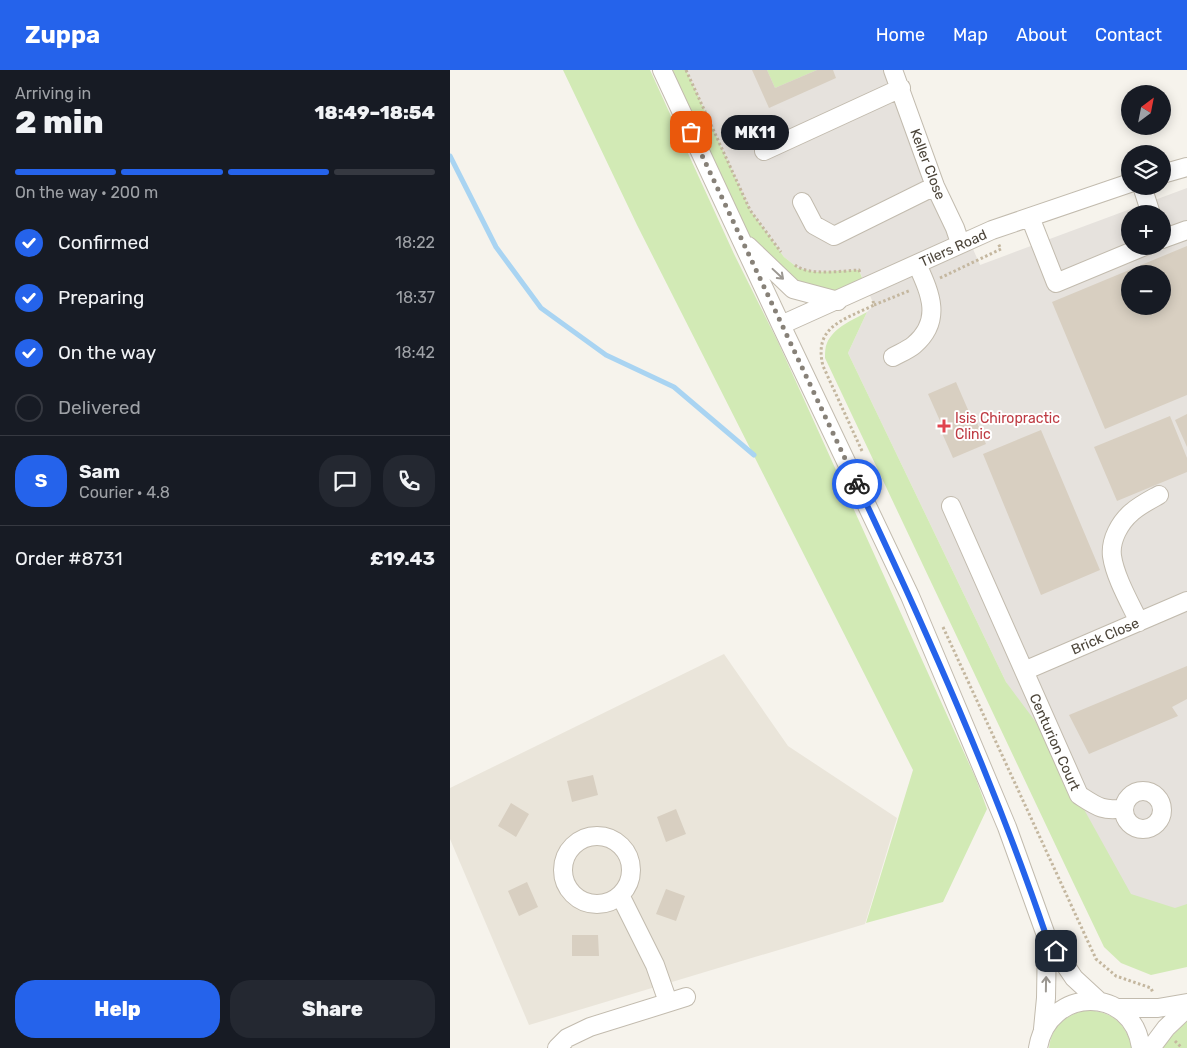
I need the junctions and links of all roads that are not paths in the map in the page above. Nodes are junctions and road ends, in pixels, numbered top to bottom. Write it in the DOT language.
graph roads {
  1 [pos="662,70"];
  2 [pos="897,80"];
  3 [pos="764,151"];
  4 [pos="1187,167"];
  5 [pos="1171,171"];
  6 [pos="935,186"];
  7 [pos="1121,186"];
  8 [pos="802,202"];
  9 [pos="1030,217"];
  10 [pos="1187,230"];
  11 [pos="1171,236"];
  12 [pos="742,241"];
  13 [pos="960,244"];
  14 [pos="1123,255"];
  15 [pos="917,264"];
  16 [pos="838,301"];
  17 [pos="781,326"];
  18 [pos="893,357"];
  19 [pos="1159,495"];
  20 [pos="951,506"];
  21 [pos="1187,601"];
  22 [pos="1139,622"];
  23 [pos="1024,672"];
  24 [pos="1124,808"];
  25 [pos="620,895"];
  26 [pos="1047,938"];
  27 [pos="686,997"];
  28 [pos="668,1002"];
  29 [pos="1100,1002"];
  30 [pos="1187,1003"];
  31 [pos="1117,1008"];
  32 [pos="1187,1008"];
  33 [pos="1043,1030"];
  34 [pos="557,1048"];
  35 [pos="1038,1048"];
  36 [pos="1141,1048"];
  37 [pos="1151,1048"];
  1 -- 12 [label="street"];
  2 -- 3 [label="street"];
  2 -- 6 [label="street, Keller Close"];
  4 -- 5 [label="street"];
  6 -- 8 [label="street"];
  6 -- 13 [label="street, Keller Close"];
  7 -- 9 [label="street, Tilers Road"];
  9 -- 13 [label="street, Tilers Road"];
  9 -- 14 [label="street"];
  10 -- 11 [label="street"];
  12 -- 16 [label="street, one-way"];
  12 -- 17 [label="street"];
  13 -- 15 [label="street, Tilers Road"];
  15 -- 16 [label="street, Tilers Road"];
  15 -- 18 [label="street"];
  16 -- 17 [label="street, Tilers Road"];
  17 -- 26 [label="street"];
  19 -- 22 [label="street"];
  20 -- 23 [label="street, Centurion Court"];
  21 -- 22 [label="street, Brick Close"];
  22 -- 23 [label="street, Brick Close"];
  23 -- 24 [label="street, Centurion Court"];
  25 -- 28 [label="street"];
  26 -- 29 [label="street"];
  33 -- 26 [label="street, one-way"];
  27 -- 28 [label="street"];
  28 -- 34 [label="street"];
  29 -- 31 [label="street"];
  29 -- 33 [label="street"];
  30 -- 31 [label="street"];
  31 -- 36 [label="street"];
  32 -- 37 [label="street"];
  33 -- 35 [label="street"];
}
